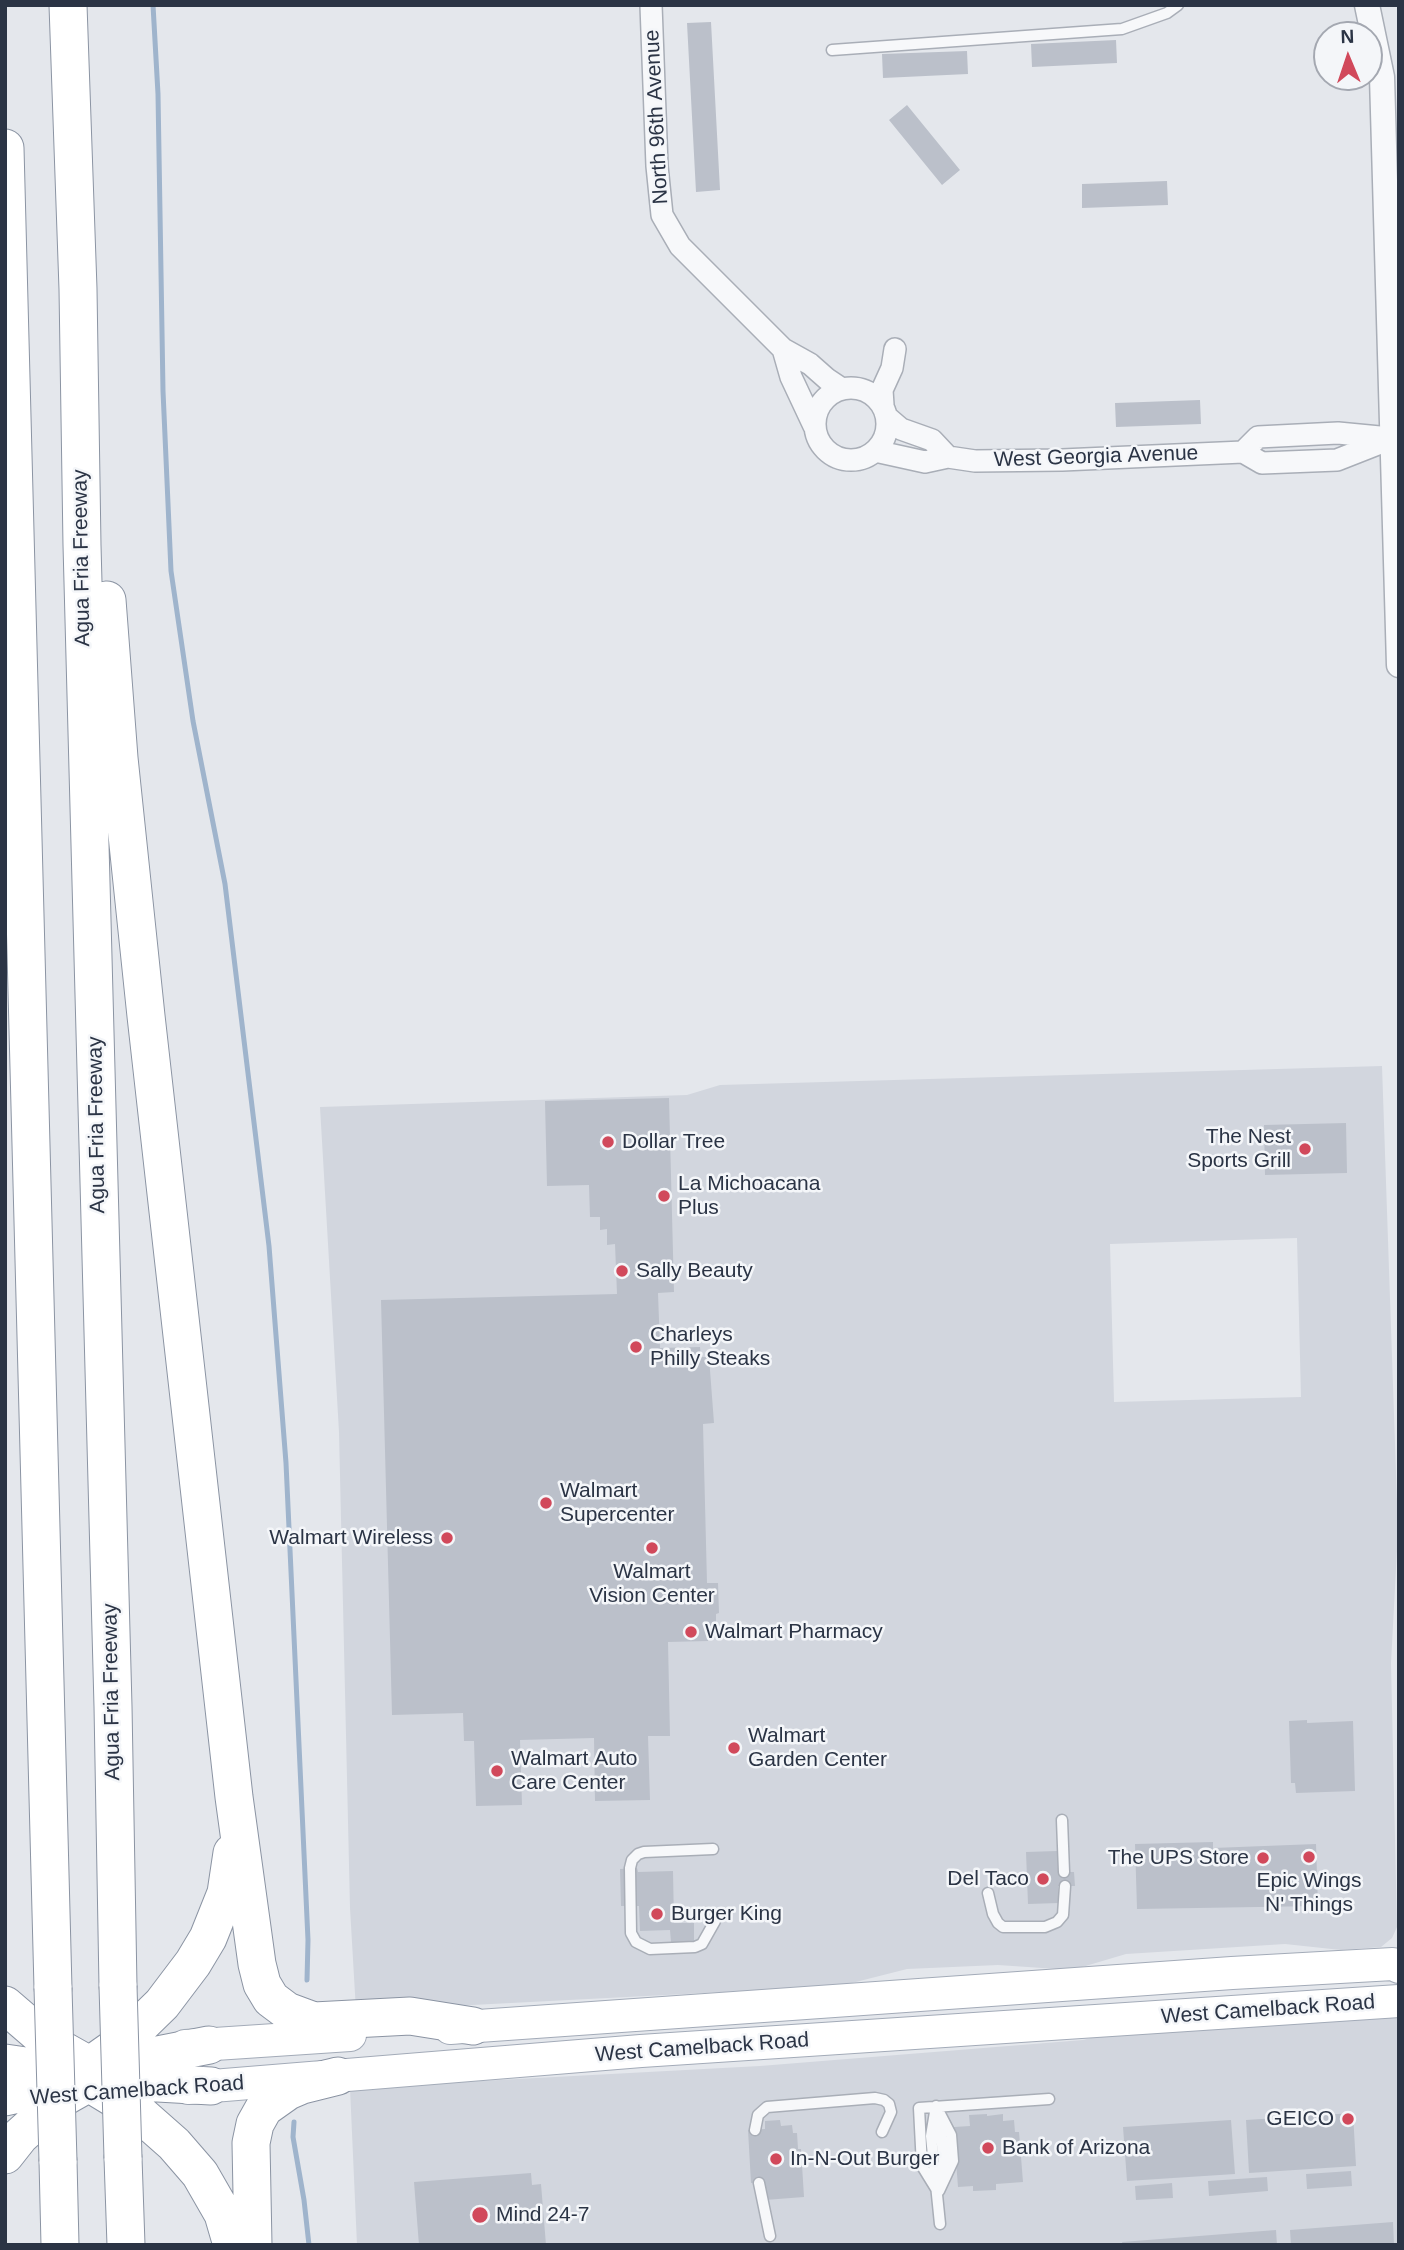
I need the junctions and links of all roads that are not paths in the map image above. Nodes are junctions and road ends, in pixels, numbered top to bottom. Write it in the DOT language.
graph roads {
  1 [pos="68,5"];
  2 [pos="650,5"];
  3 [pos="1178,5"];
  4 [pos="1367,5"];
  5 [pos="832,50"];
  6 [pos="5,148"];
  7 [pos="78,289"];
  8 [pos="9,290"];
  9 [pos="5,332"];
  10 [pos="783,349"];
  11 [pos="850,388"];
  12 [pos="885,411"];
  13 [pos="814,426"];
  14 [pos="1396,438"];
  15 [pos="875,452"];
  16 [pos="948,457"];
  17 [pos="1399,665"];
  18 [pos="234,1797"];
  19 [pos="1062,1819"];
  20 [pos="713,1849"];
  21 [pos="1064,1872"];
  22 [pos="1065,1886"];
  23 [pos="988,1893"];
  24 [pos="715,1922"];
  25 [pos="1399,1967"];
  26 [pos="880,1998"];
  27 [pos="1399,2001"];
  28 [pos="5,2006"];
  29 [pos="1054,2025"];
  30 [pos="473,2026"];
  31 [pos="209,2045"];
  32 [pos="608,2055"];
  33 [pos="5,2061"];
  34 [pos="89,2074"];
  35 [pos="338,2076"];
  36 [pos="211,2086"];
  37 [pos="5,2099"];
  38 [pos="1049,2099"];
  39 [pos="936,2106"];
  40 [pos="755,2130"];
  41 [pos="883,2132"];
  42 [pos="5,2155"];
  43 [pos="759,2183"];
  44 [pos="938,2192"];
  45 [pos="940,2224"];
  46 [pos="770,2236"];
  47 [pos="60,2245"];
  48 [pos="126,2245"];
  49 [pos="232,2245"];
  50 [pos="253,2245"];
  1 -- 7 [label="highway, Agua Fria Freeway"];
  2 -- 10 [label="street, North 96th Avenue"];
  3 -- 5 [label="lane"];
  4 -- 14 [label="street"];
  6 -- 8 [label="highway"];
  7 -- 18 [label="highway"];
  7 -- 48 [label="highway, Agua Fria Freeway, bridge"];
  8 -- 9 [label="highway"];
  8 -- 47 [label="highway, bridge"];
  10 -- 11 [label="street, North 96th Avenue"];
  10 -- 13 [label="street, North 96th Avenue"];
  11 -- 12 [label="street"];
  11 -- 12 [label="street"];
  11 -- 13 [label="street"];
  12 -- 15 [label="street"];
  12 -- 16 [label="street"];
  13 -- 15 [label="street"];
  14 -- 16 [label="street, West Georgia Avenue"];
  14 -- 17 [label="street"];
  15 -- 16 [label="street, West Georgia Avenue"];
  18 -- 30 [label="highway"];
  18 -- 34 [label="highway"];
  19 -- 21 [label="lane"];
  20 -- 24 [label="lane"];
  22 -- 23 [label="lane"];
  25 -- 26 [label="main road, West Camelback Road"];
  26 -- 29 [label="main road"];
  26 -- 30 [label="main road, West Camelback Road"];
  26 -- 32 [label="main road"];
  27 -- 29 [label="main road, West Camelback Road"];
  28 -- 34 [label="highway"];
  29 -- 32 [label="main road, West Camelback Road"];
  30 -- 31 [label="main road, West Camelback Road"];
  31 -- 34 [label="highway"];
  32 -- 35 [label="main road, West Camelback Road"];
  33 -- 34 [label="highway"];
  34 -- 36 [label="highway"];
  34 -- 37 [label="highway"];
  34 -- 42 [label="highway"];
  34 -- 49 [label="highway"];
  35 -- 36 [label="main road, West Camelback Road"];
  35 -- 50 [label="highway"];
  38 -- 39 [label="lane"];
  39 -- 44 [label="lane"];
  39 -- 44 [label="lane"];
  39 -- 44 [label="lane"];
  40 -- 41 [label="lane"];
  43 -- 46 [label="lane"];
  44 -- 45 [label="lane"];
}
